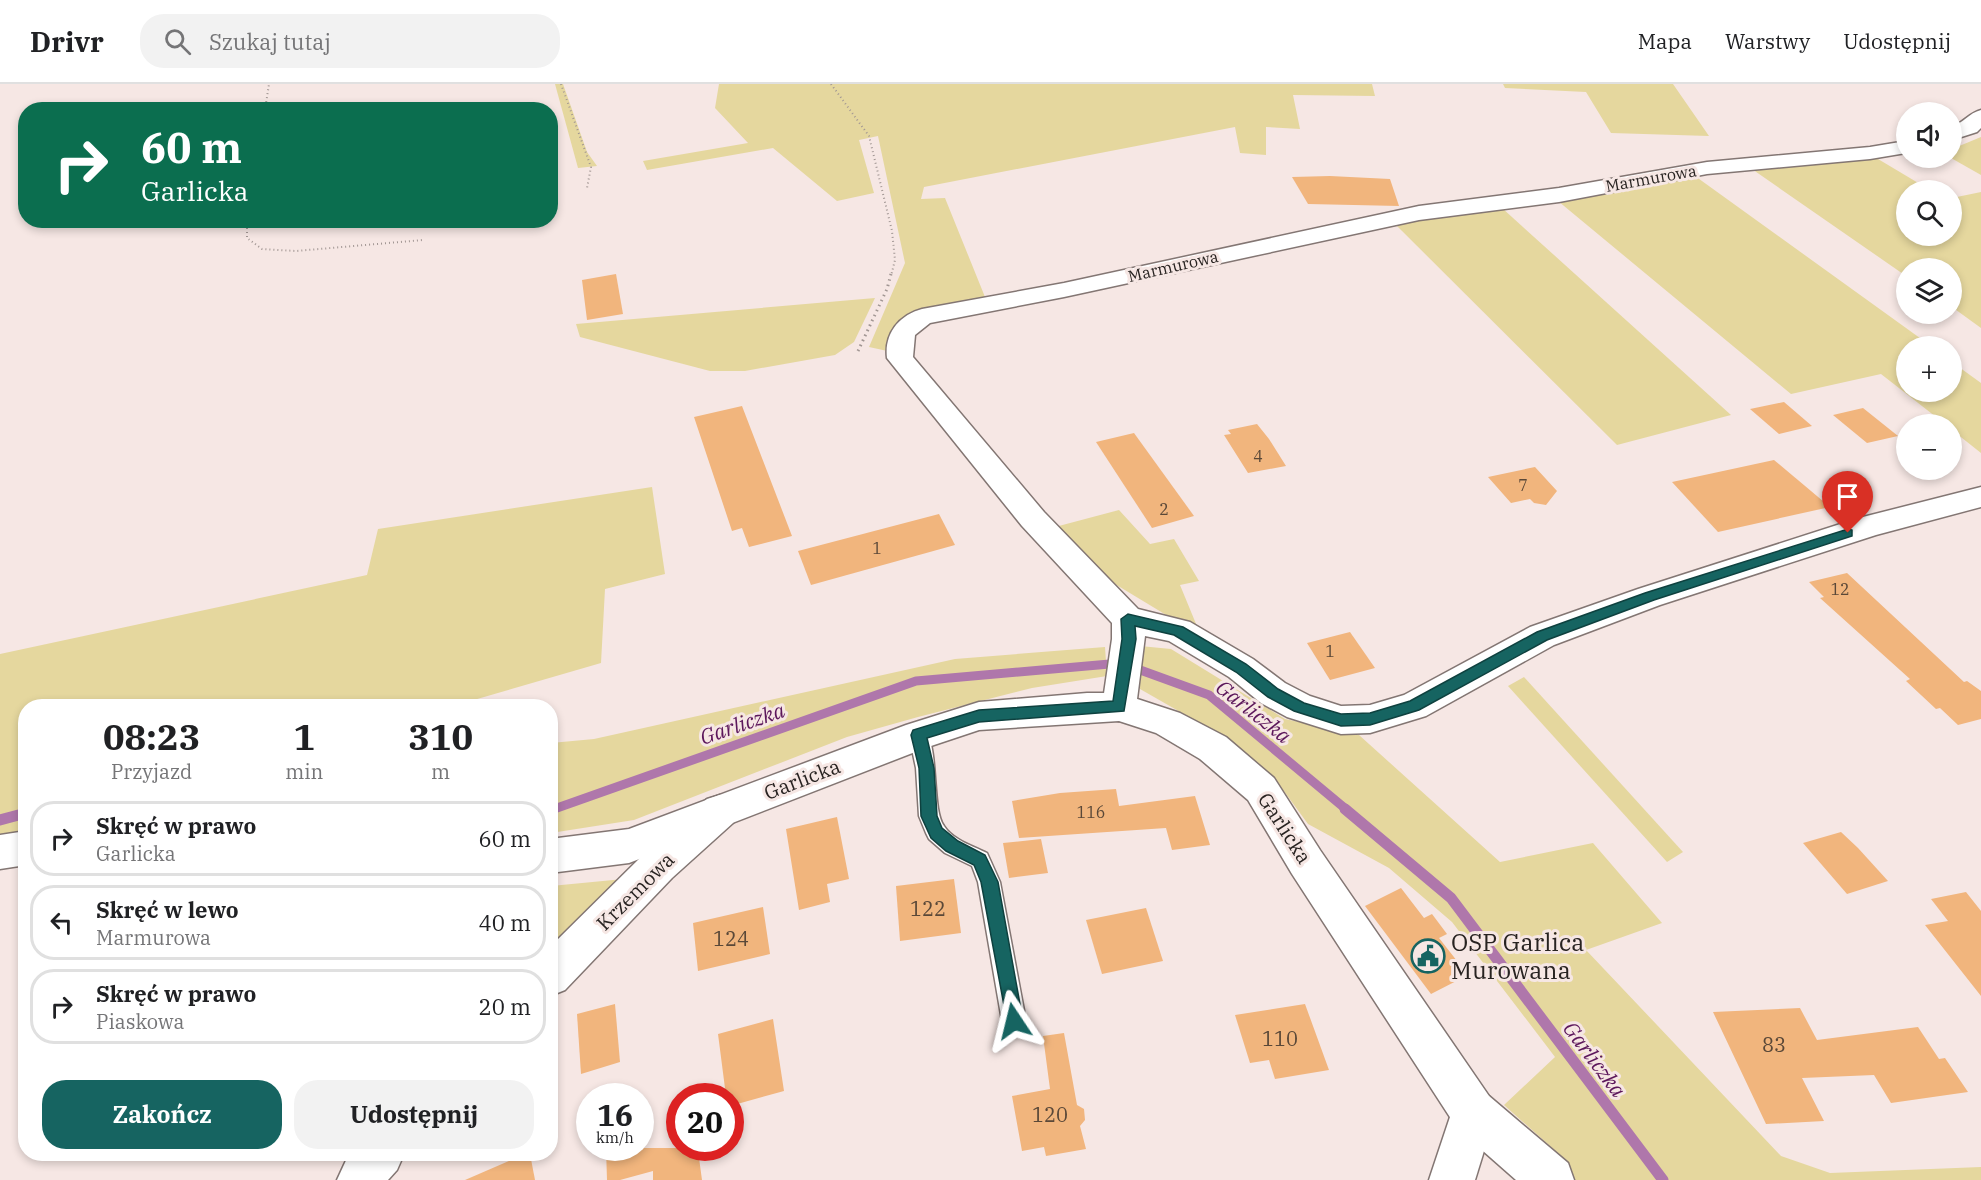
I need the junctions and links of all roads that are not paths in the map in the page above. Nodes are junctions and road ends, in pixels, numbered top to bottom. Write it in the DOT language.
graph roads {
  1 [pos="1981,116"];
  2 [pos="1962,131"];
  3 [pos="1896,149"];
  4 [pos="1981,497"];
  5 [pos="1128,629"];
  6 [pos="1122,695"];
  7 [pos="919,735"];
  8 [pos="722,810"];
  9 [pos="18,849"];
  10 [pos="0,852"];
  11 [pos="558,855"];
  12 [pos="558,968"];
  13 [pos="1014,1021"];
  14 [pos="1473,1112"];
  15 [pos="1452,1180"];
  16 [pos="1551,1180"];
  1 -- 2 [label="street"];
  3 -- 5 [label="street, Marmurowa"];
  4 -- 5 [label="street"];
  5 -- 6 [label="street"];
  6 -- 7 [label="street, Garlicka"];
  6 -- 14 [label="street, Garlicka"];
  7 -- 8 [label="street, Garlicka"];
  7 -- 13 [label="lane"];
  8 -- 11 [label="street, Garlicka"];
  8 -- 12 [label="street, Krzemowa"];
  9 -- 10 [label="street"];
  14 -- 15 [label="street"];
  14 -- 16 [label="street, Garlicka"];
}
